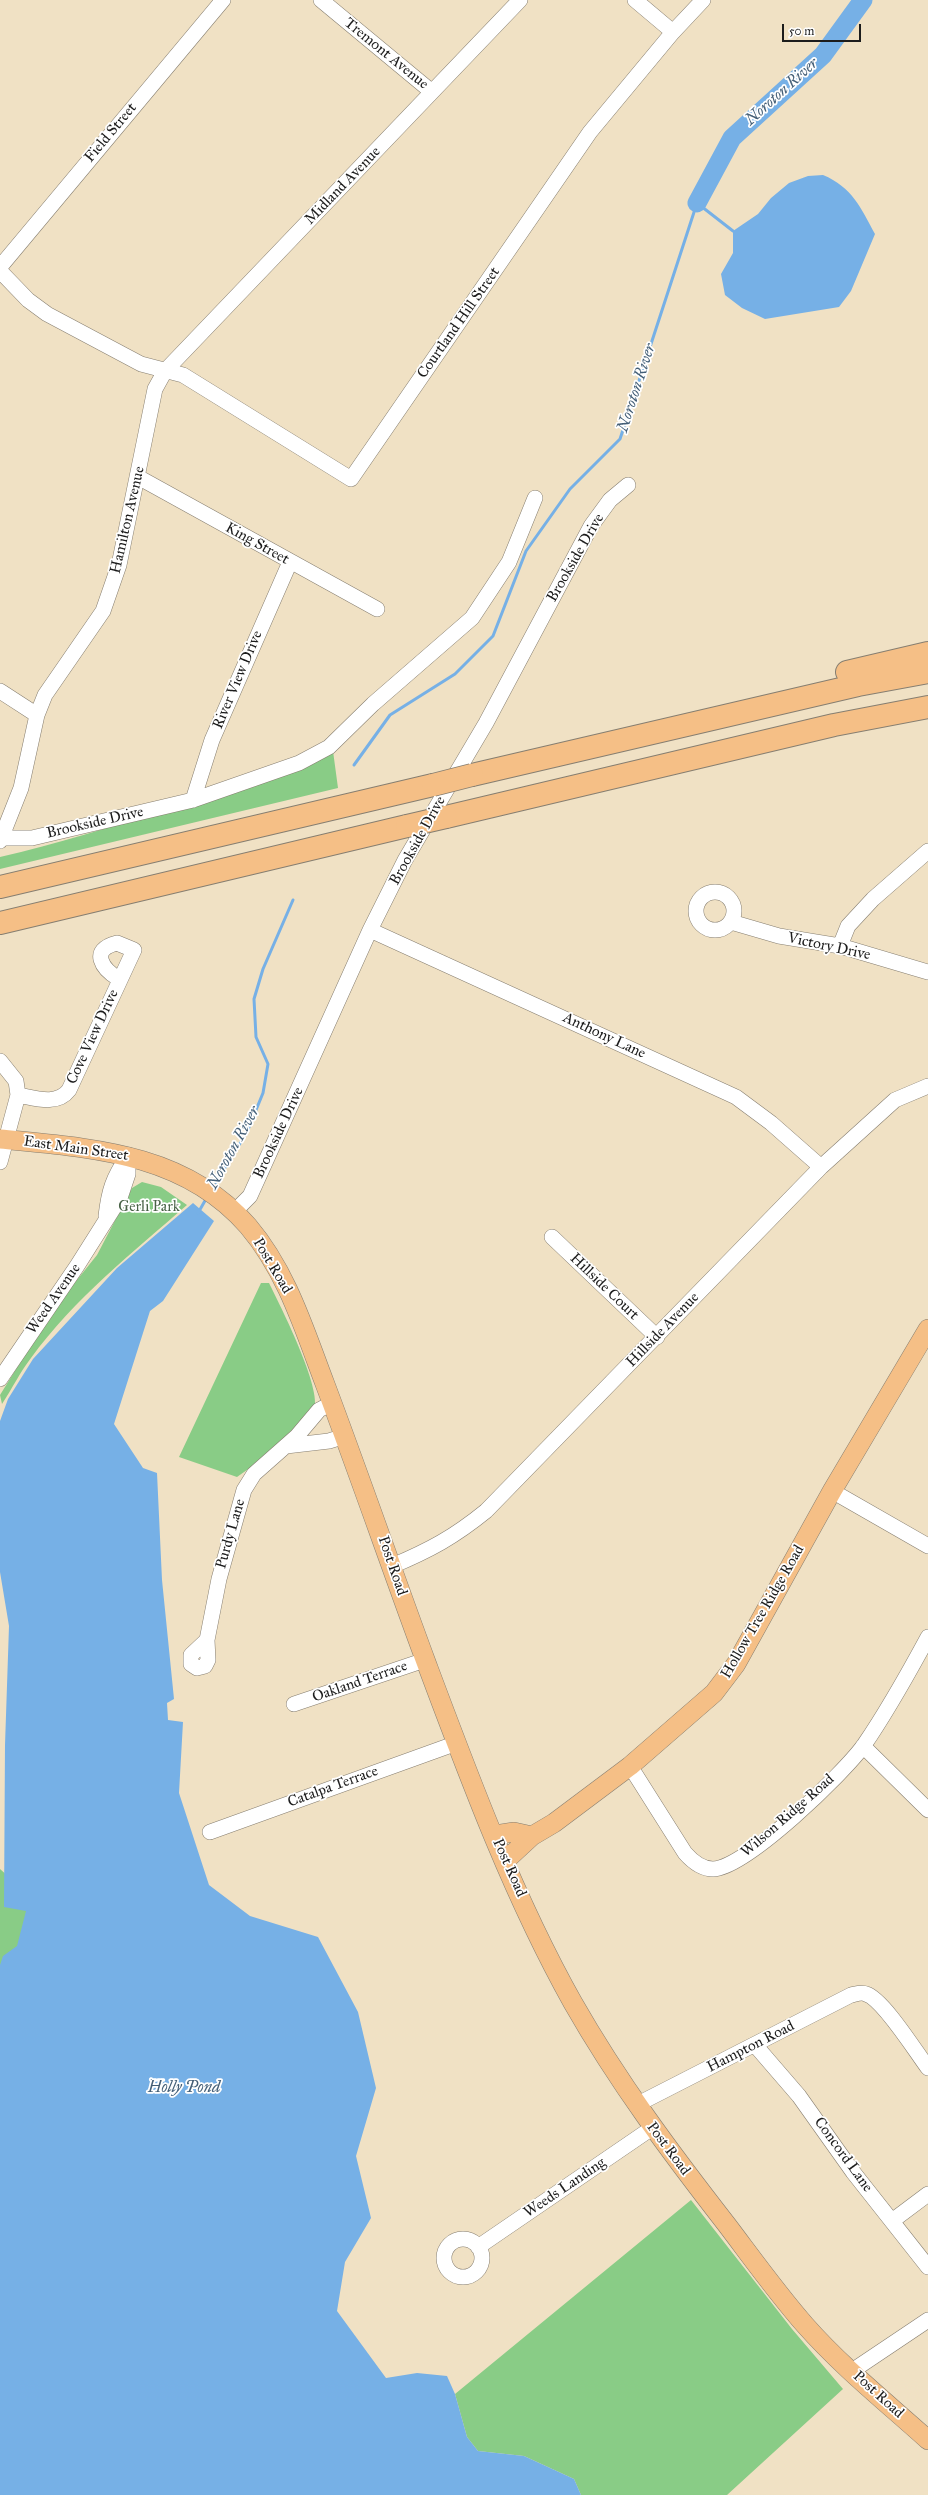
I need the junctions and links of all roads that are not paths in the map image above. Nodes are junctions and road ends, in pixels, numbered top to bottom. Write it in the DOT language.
graph roads {
  1 [pos="222,0"];
  2 [pos="320,0"];
  3 [pos="520,0"];
  4 [pos="635,0"];
  5 [pos="703,0"];
  6 [pos="673,32"];
  7 [pos="432,92"];
  8 [pos="0,267"];
  9 [pos="0,271"];
  10 [pos="165,371"];
  11 [pos="138,477"];
  12 [pos="628,485"];
  13 [pos="535,498"];
  14 [pos="290,562"];
  15 [pos="377,609"];
  16 [pos="928,654"];
  17 [pos="928,672"];
  18 [pos="0,691"];
  19 [pos="766,706"];
  20 [pos="928,707"];
  21 [pos="37,715"];
  22 [pos="193,800"];
  23 [pos="1,839"];
  24 [pos="928,851"];
  25 [pos="7,886"];
  26 [pos="7,922"];
  27 [pos="731,922"];
  28 [pos="370,930"];
  29 [pos="840,946"];
  30 [pos="928,972"];
  31 [pos="119,979"];
  32 [pos="0,1061"];
  33 [pos="928,1086"];
  34 [pos="18,1094"];
  35 [pos="4,1139"];
  36 [pos="128,1155"];
  37 [pos="0,1162"];
  38 [pos="821,1167"];
  39 [pos="231,1209"];
  40 [pos="552,1237"];
  41 [pos="928,1329"];
  42 [pos="656,1337"];
  43 [pos="0,1379"];
  44 [pos="332,1402"];
  45 [pos="345,1436"];
  46 [pos="286,1446"];
  47 [pos="832,1491"];
  48 [pos="928,1546"];
  49 [pos="392,1566"];
  50 [pos="928,1637"];
  51 [pos="207,1640"];
  52 [pos="425,1660"];
  53 [pos="294,1704"];
  54 [pos="457,1743"];
  55 [pos="863,1746"];
  56 [pos="630,1766"];
  57 [pos="928,1810"];
  58 [pos="210,1832"];
  59 [pos="494,1835"];
  60 [pos="532,1836"];
  61 [pos="505,1862"];
  62 [pos="755,2045"];
  63 [pos="928,2068"];
  64 [pos="636,2105"];
  65 [pos="652,2128"];
  66 [pos="928,2194"];
  67 [pos="892,2221"];
  68 [pos="478,2247"];
  69 [pos="928,2267"];
  70 [pos="928,2320"];
  71 [pos="852,2371"];
  72 [pos="928,2440"];
  1 -- 8 [label="street, Field Street"];
  2 -- 7 [label="street, Tremont Avenue"];
  3 -- 7 [label="street, Midland Avenue"];
  4 -- 6 [label="street"];
  5 -- 6 [label="street, Courtland Hill Street"];
  6 -- 10 [label="street, Courtland Hill Street"];
  7 -- 10 [label="street, Midland Avenue"];
  9 -- 10 [label="street"];
  10 -- 11 [label="street, Hamilton Avenue"];
  11 -- 14 [label="street, King Street"];
  11 -- 21 [label="street, Hamilton Avenue"];
  12 -- 28 [label="street, Brookside Drive"];
  13 -- 22 [label="street, Brookside Drive"];
  14 -- 15 [label="street, King Street"];
  14 -- 22 [label="street, River View Drive"];
  16 -- 19 [label="highway"];
  17 -- 19 [label="highway"];
  18 -- 21 [label="street"];
  19 -- 25 [label="highway, bridge"];
  20 -- 26 [label="highway, bridge"];
  21 -- 23 [label="street, Hamilton Avenue"];
  22 -- 23 [label="street, Brookside Drive"];
  24 -- 29 [label="street"];
  27 -- 29 [label="street, Victory Drive"];
  28 -- 38 [label="street, Anthony Lane"];
  28 -- 39 [label="street, Brookside Drive"];
  29 -- 30 [label="street, Victory Drive"];
  31 -- 34 [label="street, Cove View Drive"];
  32 -- 34 [label="street"];
  33 -- 38 [label="street, Hillside Avenue"];
  34 -- 35 [label="street"];
  35 -- 36 [label="main road, East Main Street"];
  35 -- 37 [label="street"];
  36 -- 39 [label="main road, East Main Street"];
  36 -- 43 [label="street, Weed Avenue"];
  38 -- 42 [label="street, Hillside Avenue"];
  39 -- 44 [label="main road, Post Road"];
  40 -- 42 [label="street, Hillside Court"];
  41 -- 47 [label="main road, Hollow Tree Ridge Road"];
  42 -- 49 [label="street, Hillside Avenue"];
  44 -- 45 [label="main road, Post Road"];
  44 -- 46 [label="street, Purdy Lane"];
  45 -- 46 [label="street"];
  45 -- 49 [label="main road, Post Road"];
  46 -- 51 [label="street, Purdy Lane"];
  47 -- 48 [label="street"];
  47 -- 56 [label="main road, Hollow Tree Ridge Road"];
  49 -- 52 [label="main road, Post Road"];
  50 -- 55 [label="street, Wilson Ridge Road"];
  52 -- 53 [label="street, Oakland Terrace"];
  52 -- 54 [label="main road, Post Road"];
  54 -- 58 [label="street, Catalpa Terrace"];
  54 -- 59 [label="main road, Post Road"];
  55 -- 56 [label="street, Wilson Ridge Road"];
  55 -- 57 [label="street"];
  56 -- 60 [label="main road, Hollow Tree Ridge Road"];
  59 -- 60 [label="main road"];
  59 -- 61 [label="main road, Post Road"];
  60 -- 61 [label="main road, Hollow Tree Ridge Road"];
  61 -- 64 [label="main road, Post Road"];
  62 -- 63 [label="street, Hampton Road"];
  62 -- 64 [label="street, Hampton Road"];
  62 -- 67 [label="street, Concord Lane"];
  64 -- 65 [label="main road, Post Road"];
  65 -- 68 [label="street, Weeds Landing"];
  65 -- 71 [label="main road, Post Road"];
  66 -- 67 [label="street"];
  67 -- 69 [label="street, Concord Lane"];
  70 -- 71 [label="street"];
  71 -- 72 [label="main road, Post Road"];
}
